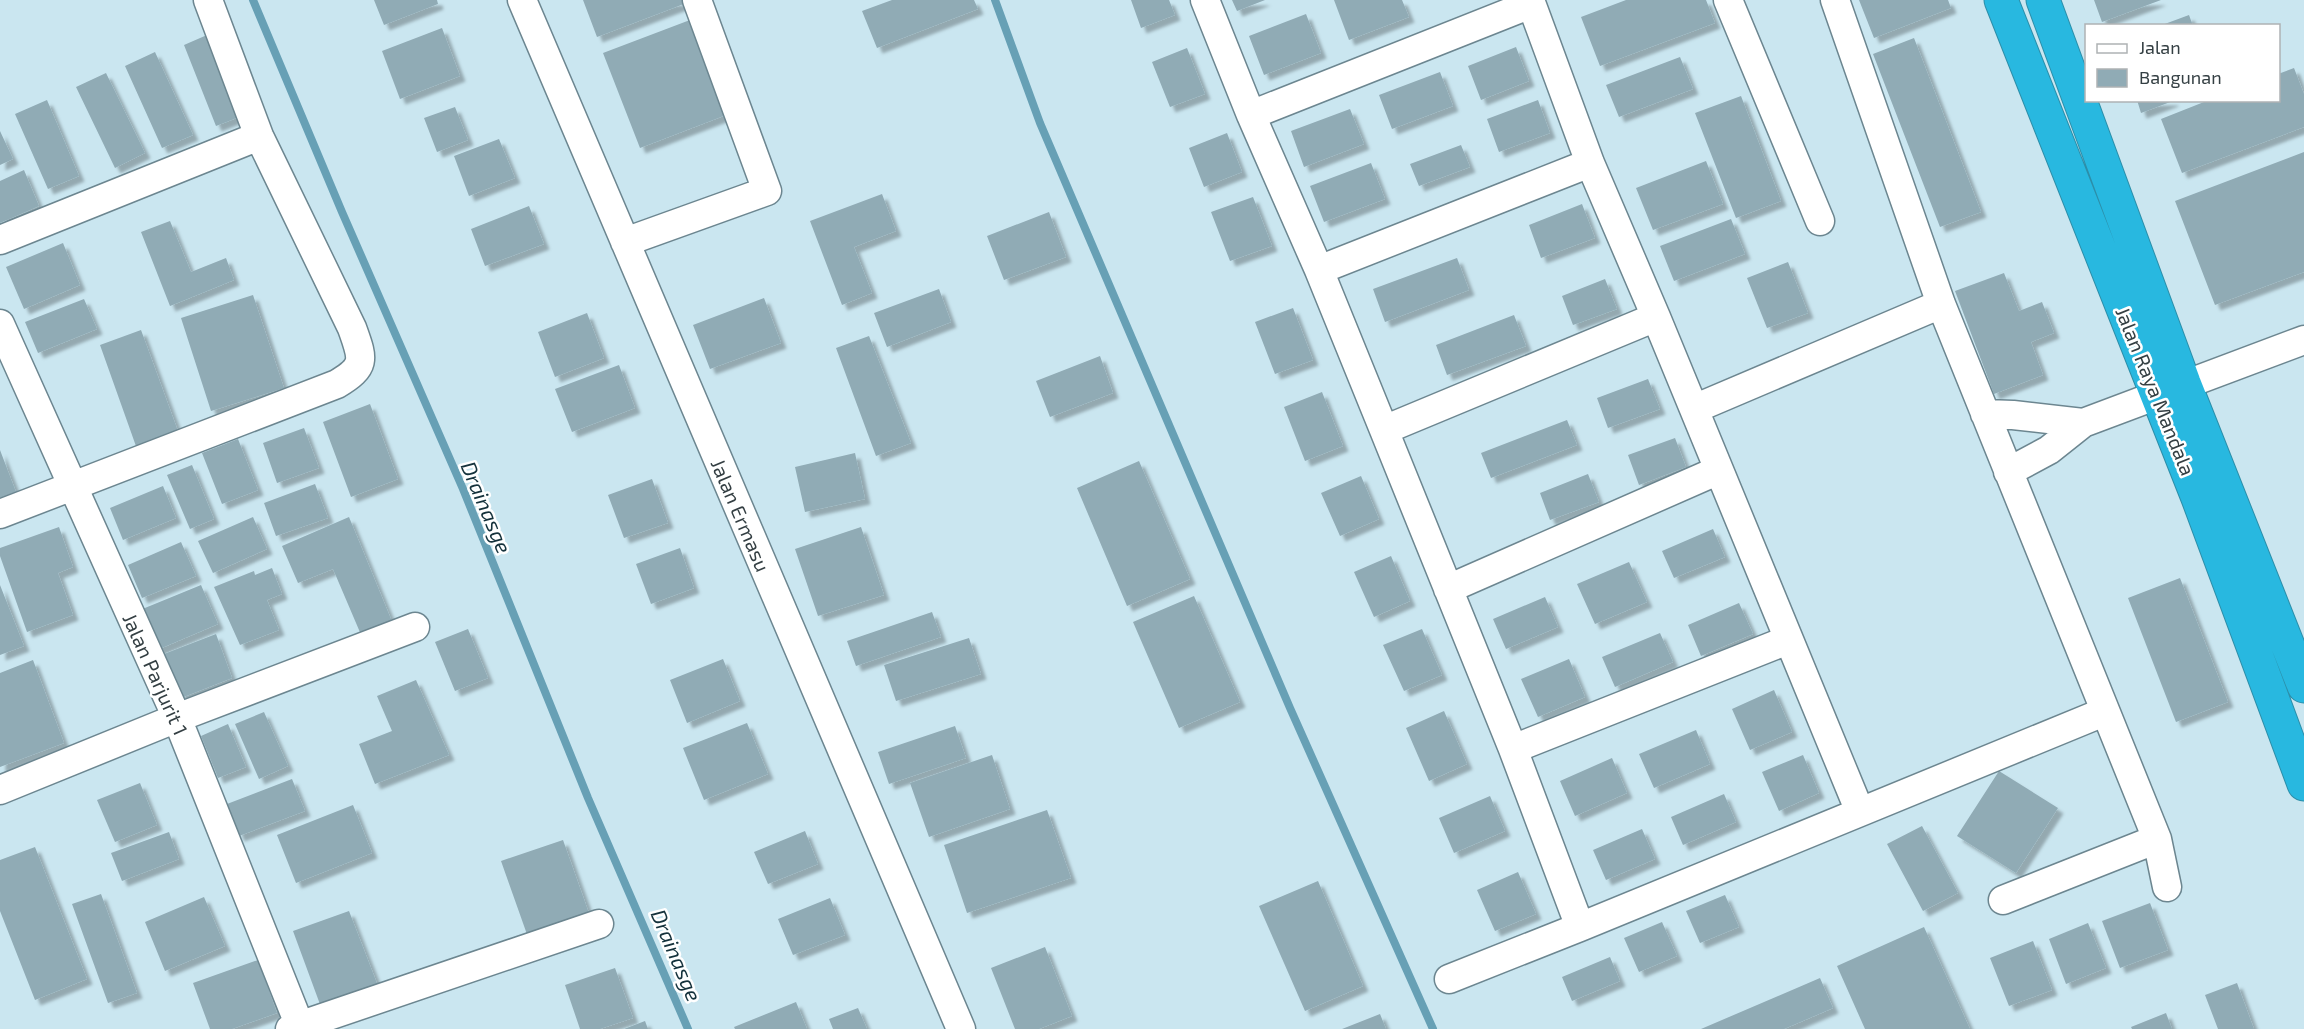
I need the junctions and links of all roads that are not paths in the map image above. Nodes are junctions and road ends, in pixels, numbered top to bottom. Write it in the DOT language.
graph roads {
  1 [pos="208,0"];
  2 [pos="522,0"];
  3 [pos="697,0"];
  4 [pos="1205,0"];
  5 [pos="1728,0"];
  6 [pos="1835,0"];
  7 [pos="2001,0"];
  8 [pos="2043,0"];
  9 [pos="1531,2"];
  10 [pos="2057,36"];
  11 [pos="2022,53"];
  12 [pos="1251,115"];
  13 [pos="259,136"];
  14 [pos="1590,164"];
  15 [pos="1820,221"];
  16 [pos="0,240"];
  17 [pos="625,242"];
  18 [pos="1319,270"];
  19 [pos="1941,304"];
  20 [pos="1656,317"];
  21 [pos="0,324"];
  22 [pos="2304,340"];
  23 [pos="2171,389"];
  24 [pos="1694,409"];
  25 [pos="1985,414"];
  26 [pos="2083,423"];
  27 [pos="1384,430"];
  28 [pos="1719,470"];
  29 [pos="2008,472"];
  30 [pos="71,486"];
  31 [pos="0,514"];
  32 [pos="1448,589"];
  33 [pos="415,627"];
  34 [pos="1788,640"];
  35 [pos="2304,686"];
  36 [pos="2104,712"];
  37 [pos="177,718"];
  38 [pos="1513,749"];
  39 [pos="2304,784"];
  40 [pos="0,790"];
  41 [pos="1860,812"];
  42 [pos="2157,839"];
  43 [pos="2167,887"];
  44 [pos="2003,900"];
  45 [pos="599,924"];
  46 [pos="1580,927"];
  47 [pos="1449,979"];
  48 [pos="297,1028"];
  49 [pos="961,1029"];
  1 -- 13 [label="street"];
  2 -- 17 [label="street, Jalan Ermasu"];
  3 -- 17 [label="street"];
  4 -- 12 [label="street"];
  5 -- 15 [label="street"];
  6 -- 19 [label="street"];
  7 -- 11 [label="highway, Jalan Raya Mandala"];
  8 -- 10 [label="highway, Jalan Raya Mandala"];
  9 -- 12 [label="street"];
  9 -- 14 [label="street"];
  10 -- 11 [label="highway"];
  10 -- 23 [label="highway, Jalan Raya Mandala"];
  11 -- 23 [label="highway, Jalan Raya Mandala"];
  12 -- 18 [label="street"];
  13 -- 16 [label="street"];
  13 -- 30 [label="street"];
  14 -- 18 [label="street"];
  14 -- 20 [label="street"];
  17 -- 49 [label="street, Jalan Ermasu"];
  18 -- 27 [label="street"];
  19 -- 24 [label="street"];
  19 -- 25 [label="street"];
  20 -- 24 [label="street"];
  20 -- 27 [label="street"];
  21 -- 30 [label="street, Jalan Parjurit 1"];
  22 -- 23 [label="street"];
  23 -- 26 [label="street"];
  23 -- 35 [label="highway, Jalan Raya Mandala"];
  23 -- 39 [label="highway, Jalan Raya Mandala"];
  24 -- 28 [label="street"];
  25 -- 26 [label="street"];
  25 -- 29 [label="street"];
  26 -- 29 [label="street"];
  27 -- 32 [label="street"];
  28 -- 32 [label="street"];
  28 -- 34 [label="street"];
  29 -- 36 [label="street"];
  30 -- 31 [label="street"];
  30 -- 37 [label="street, Jalan Parjurit 1"];
  32 -- 38 [label="street"];
  33 -- 37 [label="street"];
  34 -- 38 [label="street"];
  34 -- 41 [label="street"];
  36 -- 41 [label="street"];
  36 -- 42 [label="street"];
  37 -- 40 [label="street"];
  37 -- 48 [label="street, Jalan Parjurit 1"];
  38 -- 46 [label="street"];
  41 -- 46 [label="street"];
  42 -- 43 [label="street"];
  42 -- 44 [label="street"];
  45 -- 48 [label="street"];
  46 -- 47 [label="street"];
}
